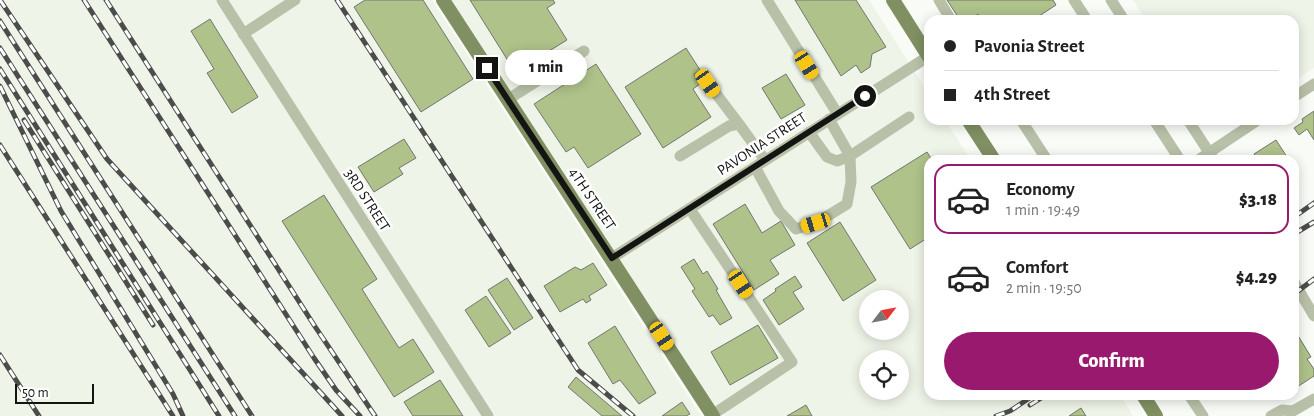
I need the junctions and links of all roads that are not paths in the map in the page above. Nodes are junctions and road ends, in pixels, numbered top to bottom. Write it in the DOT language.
graph roads {
  1 [pos="222,0"];
  2 [pos="295,0"];
  3 [pos="443,0"];
  4 [pos="767,0"];
  5 [pos="892,0"];
  6 [pos="938,0"];
  7 [pos="1074,0"];
  8 [pos="1111,0"];
  9 [pos="948,15"];
  10 [pos="1084,15"];
  11 [pos="1121,15"];
  12 [pos="243,34"];
  13 [pos="584,50"];
  14 [pos="924,50"];
  15 [pos="924,59"];
  16 [pos="708,83"];
  17 [pos="1314,84"];
  18 [pos="1299,94"];
  19 [pos="507,100"];
  20 [pos="833,116"];
  21 [pos="909,117"];
  22 [pos="739,124"];
  23 [pos="971,125"];
  24 [pos="1024,125"];
  25 [pos="1157,125"];
  26 [pos="1191,125"];
  27 [pos="1251,125"];
  28 [pos="809,132"];
  29 [pos="991,155"];
  30 [pos="1044,155"];
  31 [pos="1177,155"];
  32 [pos="1210,155"];
  33 [pos="1212,155"];
  34 [pos="680,156"];
  35 [pos="850,156"];
  36 [pos="765,160"];
  37 [pos="755,167"];
  38 [pos="690,208"];
  39 [pos="612,258"];
  40 [pos="1299,290"];
  41 [pos="1313,312"];
  42 [pos="1314,399"];
  43 [pos="1148,400"];
  44 [pos="1192,400"];
  45 [pos="1293,414"];
  46 [pos="712,415"];
  47 [pos="488,416"];
  48 [pos="1156,416"];
  49 [pos="1203,416"];
  50 [pos="1271,416"];
  1 -- 12 [label="street, 3RD STREET"];
  2 -- 12 [label="street"];
  3 -- 19 [label="main road, 4TH STREET"];
  4 -- 20 [label="street"];
  5 -- 14 [label="main road"];
  6 -- 9 [label="street"];
  7 -- 10 [label="street"];
  8 -- 11 [label="street"];
  12 -- 47 [label="street, 3RD STREET"];
  13 -- 19 [label="street"];
  15 -- 20 [label="street, PAVONIA STREET"];
  16 -- 22 [label="street"];
  17 -- 18 [label="street"];
  19 -- 39 [label="main road, 4TH STREET"];
  20 -- 28 [label="street, PAVONIA STREET"];
  20 -- 35 [label="street"];
  21 -- 35 [label="street"];
  22 -- 34 [label="street"];
  22 -- 36 [label="street"];
  23 -- 29 [label="main road"];
  24 -- 30 [label="street"];
  25 -- 31 [label="street"];
  26 -- 32 [label="street"];
  27 -- 33 [label="street"];
  28 -- 35 [label="street"];
  28 -- 36 [label="street, PAVONIA STREET"];
  35 -- 37 [label="street"];
  36 -- 37 [label="street, PAVONIA STREET"];
  37 -- 38 [label="street, PAVONIA STREET"];
  38 -- 39 [label="street, PAVONIA STREET"];
  38 -- 46 [label="street"];
  39 -- 46 [label="main road, 4TH STREET"];
  40 -- 41 [label="street"];
  42 -- 45 [label="street"];
  43 -- 48 [label="main road"];
  44 -- 49 [label="street"];
  45 -- 50 [label="street"];
}
